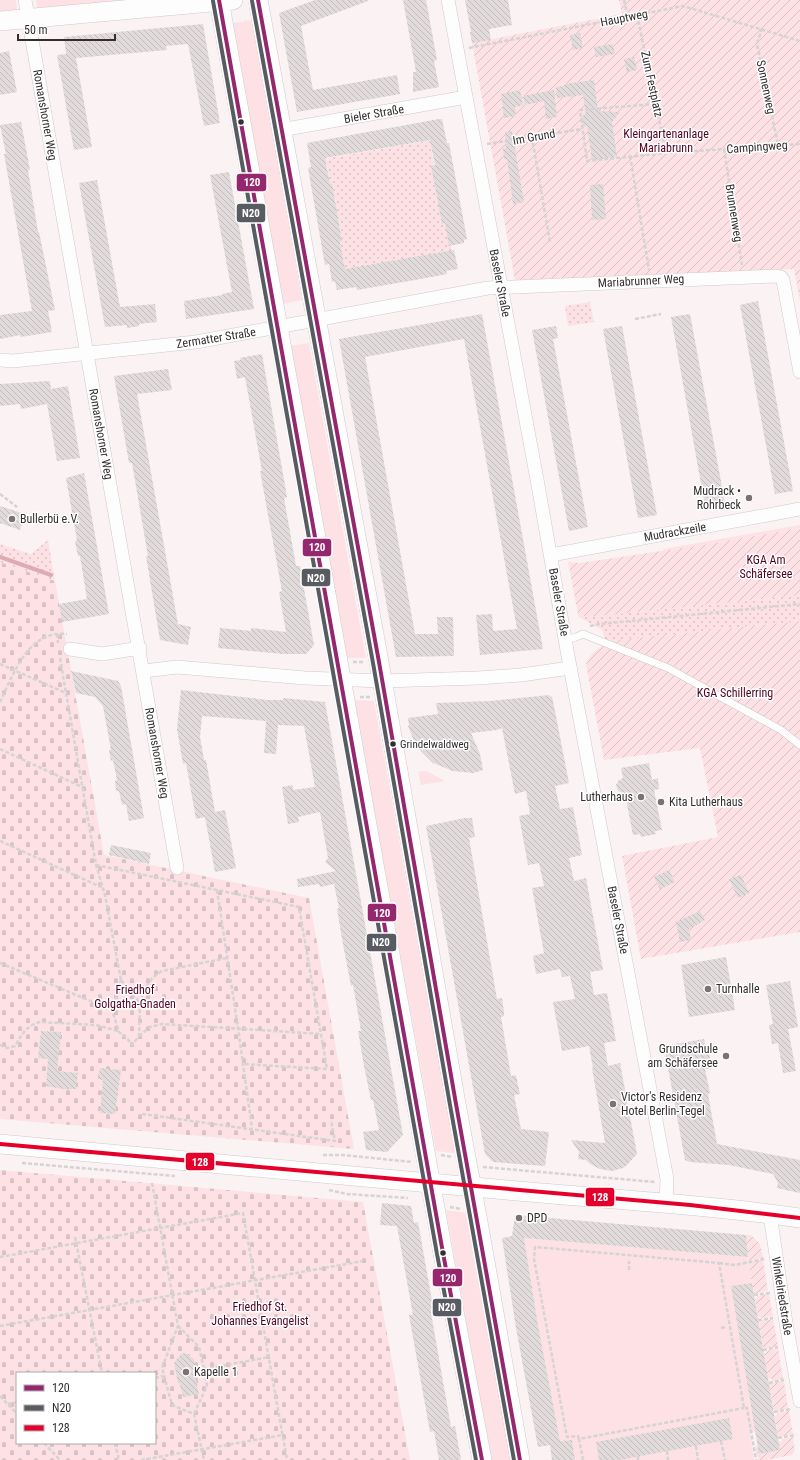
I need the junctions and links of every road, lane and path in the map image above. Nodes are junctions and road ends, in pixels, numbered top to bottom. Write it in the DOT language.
graph roads {
  1 [pos="224,0"];
  2 [pos="258,0"];
  3 [pos="448,0"];
  4 [pos="624,0"];
  5 [pos="26,9"];
  6 [pos="637,15"];
  7 [pos="628,17"];
  8 [pos="0,21"];
  9 [pos="762,28"];
  10 [pos="800,41"];
  11 [pos="468,48"];
  12 [pos="466,98"];
  13 [pos="655,104"];
  14 [pos="582,129"];
  15 [pos="281,130"];
  16 [pos="532,137"];
  17 [pos="486,144"];
  18 [pos="800,144"];
  19 [pos="778,145"];
  20 [pos="724,149"];
  21 [pos="666,153"];
  22 [pos="630,156"];
  23 [pos="550,242"];
  24 [pos="744,277"];
  25 [pos="651,280"];
  26 [pos="501,288"];
  27 [pos="661,314"];
  28 [pos="635,319"];
  29 [pos="315,320"];
  30 [pos="277,327"];
  31 [pos="87,353"];
  32 [pos="0,360"];
  33 [pos="800,372"];
  34 [pos="0,494"];
  35 [pos="17,508"];
  36 [pos="800,509"];
  37 [pos="551,555"];
  38 [pos="800,604"];
  39 [pos="57,634"];
  40 [pos="67,634"];
  41 [pos="583,634"];
  42 [pos="565,640"];
  43 [pos="140,648"];
  44 [pos="63,651"];
  45 [pos="347,662"];
  46 [pos="367,662"];
  47 [pos="0,664"];
  48 [pos="570,668"];
  49 [pos="15,671"];
  50 [pos="144,671"];
  51 [pos="341,680"];
  52 [pos="382,680"];
  53 [pos="66,693"];
  54 [pos="354,697"];
  55 [pos="373,697"];
  56 [pos="0,702"];
  57 [pos="800,745"];
  58 [pos="0,750"];
  59 [pos="82,787"];
  60 [pos="0,841"];
  61 [pos="96,865"];
  62 [pos="177,868"];
  63 [pos="102,888"];
  64 [pos="217,890"];
  65 [pos="227,958"];
  66 [pos="0,962"];
  67 [pos="121,980"];
  68 [pos="140,1003"];
  69 [pos="112,1010"];
  70 [pos="238,1028"];
  71 [pos="119,1032"];
  72 [pos="321,1034"];
  73 [pos="139,1036"];
  74 [pos="0,1045"];
  75 [pos="243,1064"];
  76 [pos="142,1114"];
  77 [pos="331,1120"];
  78 [pos="252,1128"];
  79 [pos="0,1144"];
  80 [pos="436,1155"];
  81 [pos="456,1158"];
  82 [pos="15,1163"];
  83 [pos="500,1168"];
  84 [pos="176,1177"];
  85 [pos="659,1182"];
  86 [pos="152,1183"];
  87 [pos="430,1183"];
  88 [pos="472,1187"];
  89 [pos="323,1189"];
  90 [pos="405,1198"];
  91 [pos="666,1204"];
  92 [pos="445,1206"];
  93 [pos="465,1209"];
  94 [pos="770,1214"];
  95 [pos="800,1218"];
  96 [pos="161,1228"];
  97 [pos="75,1237"];
  98 [pos="76,1243"];
  99 [pos="0,1257"];
  100 [pos="765,1259"];
  101 [pos="363,1261"];
  102 [pos="629,1262"];
  103 [pos="719,1263"];
  104 [pos="629,1270"];
  105 [pos="255,1280"];
  106 [pos="771,1293"];
  107 [pos="173,1295"];
  108 [pos="754,1295"];
  109 [pos="89,1310"];
  110 [pos="775,1317"];
  111 [pos="758,1320"];
  112 [pos="0,1326"];
  113 [pos="178,1326"];
  114 [pos="727,1327"];
  115 [pos="722,1328"];
  116 [pos="780,1347"];
  117 [pos="763,1350"];
  118 [pos="269,1357"];
  119 [pos="204,1369"];
  120 [pos="102,1372"];
  121 [pos="163,1376"];
  122 [pos="156,1378"];
  123 [pos="786,1380"];
  124 [pos="769,1383"];
  125 [pos="0,1396"];
  126 [pos="16,1402"];
  127 [pos="7,1404"];
  128 [pos="796,1405"];
  129 [pos="744,1408"];
  130 [pos="774,1412"];
  131 [pos="16,1413"];
  132 [pos="194,1414"];
  133 [pos="282,1435"];
  134 [pos="796,1435"];
  135 [pos="778,1438"];
  136 [pos="579,1439"];
  137 [pos="721,1441"];
  138 [pos="45,1444"];
  139 [pos="116,1444"];
  140 [pos="696,1446"];
  141 [pos="202,1449"];
  142 [pos="667,1451"];
  143 [pos="60,1460"];
  144 [pos="119,1460"];
  145 [pos="141,1460"];
  146 [pos="204,1460"];
  147 [pos="287,1460"];
  148 [pos="482,1460"];
  149 [pos="520,1460"];
  150 [pos="582,1460"];
  151 [pos="668,1460"];
  152 [pos="698,1460"];
  153 [pos="725,1460"];
  154 [pos="756,1460"];
  1 -- 5 [label="main road"];
  1 -- 30 [label="main road"];
  2 -- 15 [label="main road"];
  3 -- 12 [label="street, Baseler Straße"];
  4 -- 7 [label="path"];
  5 -- 8 [label="main road"];
  5 -- 31 [label="street, Romanshorner Weg"];
  6 -- 7 [label="path, Hauptweg"];
  6 -- 9 [label="path, Hauptweg"];
  6 -- 13 [label="path, Zum Festplatz"];
  7 -- 11 [label="path, Hauptweg"];
  9 -- 10 [label="path, Hauptweg"];
  9 -- 19 [label="path, Sonnenweg"];
  12 -- 15 [label="street, Bieler Straße"];
  12 -- 26 [label="street, Baseler Straße"];
  13 -- 14 [label="path"];
  13 -- 21 [label="path, Zum Festplatz"];
  14 -- 16 [label="path, Im Grund"];
  14 -- 22 [label="path, Campingweg"];
  15 -- 29 [label="main road"];
  16 -- 17 [label="path, Im Grund"];
  16 -- 23 [label="path"];
  18 -- 19 [label="path, Campingweg"];
  19 -- 20 [label="path, Campingweg"];
  20 -- 21 [label="path, Campingweg"];
  20 -- 24 [label="path, Brunnenweg"];
  21 -- 22 [label="path, Campingweg"];
  22 -- 25 [label="path"];
  24 -- 25 [label="street, Mariabrunner Weg"];
  24 -- 33 [label="street, Mariabrunner Weg"];
  25 -- 26 [label="street, Mariabrunner Weg"];
  26 -- 29 [label="street, Zermatter Straße"];
  26 -- 37 [label="street, Baseler Straße"];
  27 -- 28 [label="path"];
  29 -- 30 [label="street, Zermatter Straße"];
  29 -- 52 [label="main road"];
  30 -- 31 [label="street, Zermatter Straße"];
  30 -- 51 [label="main road"];
  31 -- 32 [label="street, Zermatter Straße"];
  31 -- 43 [label="street, Romanshorner Weg"];
  34 -- 35 [label="path"];
  36 -- 37 [label="street, Mudrackzeile"];
  37 -- 42 [label="street, Baseler Straße"];
  38 -- 41 [label="path"];
  39 -- 40 [label="path"];
  39 -- 44 [label="path"];
  39 -- 49 [label="path"];
  41 -- 42 [label="lane"];
  41 -- 57 [label="lane"];
  42 -- 48 [label="street, Baseler Straße"];
  43 -- 44 [label="street"];
  43 -- 50 [label="street, Romanshorner Weg"];
  44 -- 53 [label="path"];
  45 -- 46 [label="path"];
  47 -- 49 [label="path"];
  48 -- 52 [label="street"];
  48 -- 91 [label="street, Baseler Straße"];
  49 -- 53 [label="path"];
  49 -- 56 [label="path"];
  50 -- 51 [label="street"];
  50 -- 62 [label="street, Romanshorner Weg"];
  51 -- 52 [label="street"];
  51 -- 87 [label="main road"];
  52 -- 88 [label="main road"];
  53 -- 59 [label="path"];
  54 -- 55 [label="path"];
  58 -- 59 [label="path"];
  59 -- 61 [label="path"];
  60 -- 63 [label="path"];
  61 -- 63 [label="path"];
  61 -- 64 [label="path"];
  63 -- 67 [label="path"];
  64 -- 65 [label="path"];
  64 -- 72 [label="path"];
  65 -- 68 [label="path"];
  65 -- 70 [label="path"];
  66 -- 69 [label="path"];
  67 -- 68 [label="path"];
  67 -- 69 [label="path"];
  68 -- 73 [label="path"];
  69 -- 71 [label="path"];
  70 -- 72 [label="path"];
  70 -- 73 [label="path"];
  70 -- 75 [label="path"];
  71 -- 73 [label="path"];
  71 -- 74 [label="path"];
  72 -- 75 [label="path"];
  75 -- 78 [label="path"];
  76 -- 78 [label="path"];
  77 -- 78 [label="path"];
  79 -- 87 [label="main road"];
  80 -- 81 [label="path"];
  82 -- 84 [label="path"];
  83 -- 85 [label="path"];
  86 -- 96 [label="path"];
  87 -- 88 [label="main road"];
  87 -- 148 [label="main road"];
  88 -- 91 [label="main road"];
  88 -- 149 [label="main road"];
  89 -- 90 [label="path"];
  91 -- 94 [label="main road"];
  92 -- 93 [label="path"];
  94 -- 95 [label="main road"];
  94 -- 128 [label="street, Winkelriedstraße"];
  96 -- 98 [label="path"];
  96 -- 105 [label="path"];
  96 -- 107 [label="path"];
  97 -- 98 [label="path"];
  98 -- 99 [label="path"];
  98 -- 109 [label="path"];
  100 -- 103 [label="path"];
  101 -- 105 [label="path"];
  102 -- 104 [label="path"];
  103 -- 129 [label="path"];
  103 -- 136 [label="path"];
  105 -- 107 [label="path"];
  105 -- 118 [label="path"];
  106 -- 108 [label="path"];
  107 -- 109 [label="path"];
  107 -- 113 [label="path"];
  109 -- 112 [label="path"];
  109 -- 120 [label="path"];
  110 -- 111 [label="path"];
  113 -- 119 [label="path"];
  113 -- 121 [label="path"];
  114 -- 115 [label="path"];
  116 -- 117 [label="path"];
  118 -- 119 [label="path"];
  118 -- 133 [label="path"];
  119 -- 132 [label="path"];
  121 -- 122 [label="path"];
  121 -- 132 [label="path"];
  123 -- 124 [label="path"];
  125 -- 127 [label="path"];
  126 -- 127 [label="path"];
  127 -- 131 [label="path"];
  128 -- 130 [label="path"];
  129 -- 136 [label="path"];
  129 -- 154 [label="path"];
  132 -- 141 [label="path"];
  133 -- 141 [label="path"];
  133 -- 147 [label="path"];
  134 -- 135 [label="path"];
  136 -- 150 [label="path"];
  137 -- 153 [label="path"];
  138 -- 143 [label="path"];
  139 -- 144 [label="path"];
  140 -- 152 [label="path"];
  141 -- 145 [label="path"];
  141 -- 146 [label="path"];
  142 -- 151 [label="path"];
}
